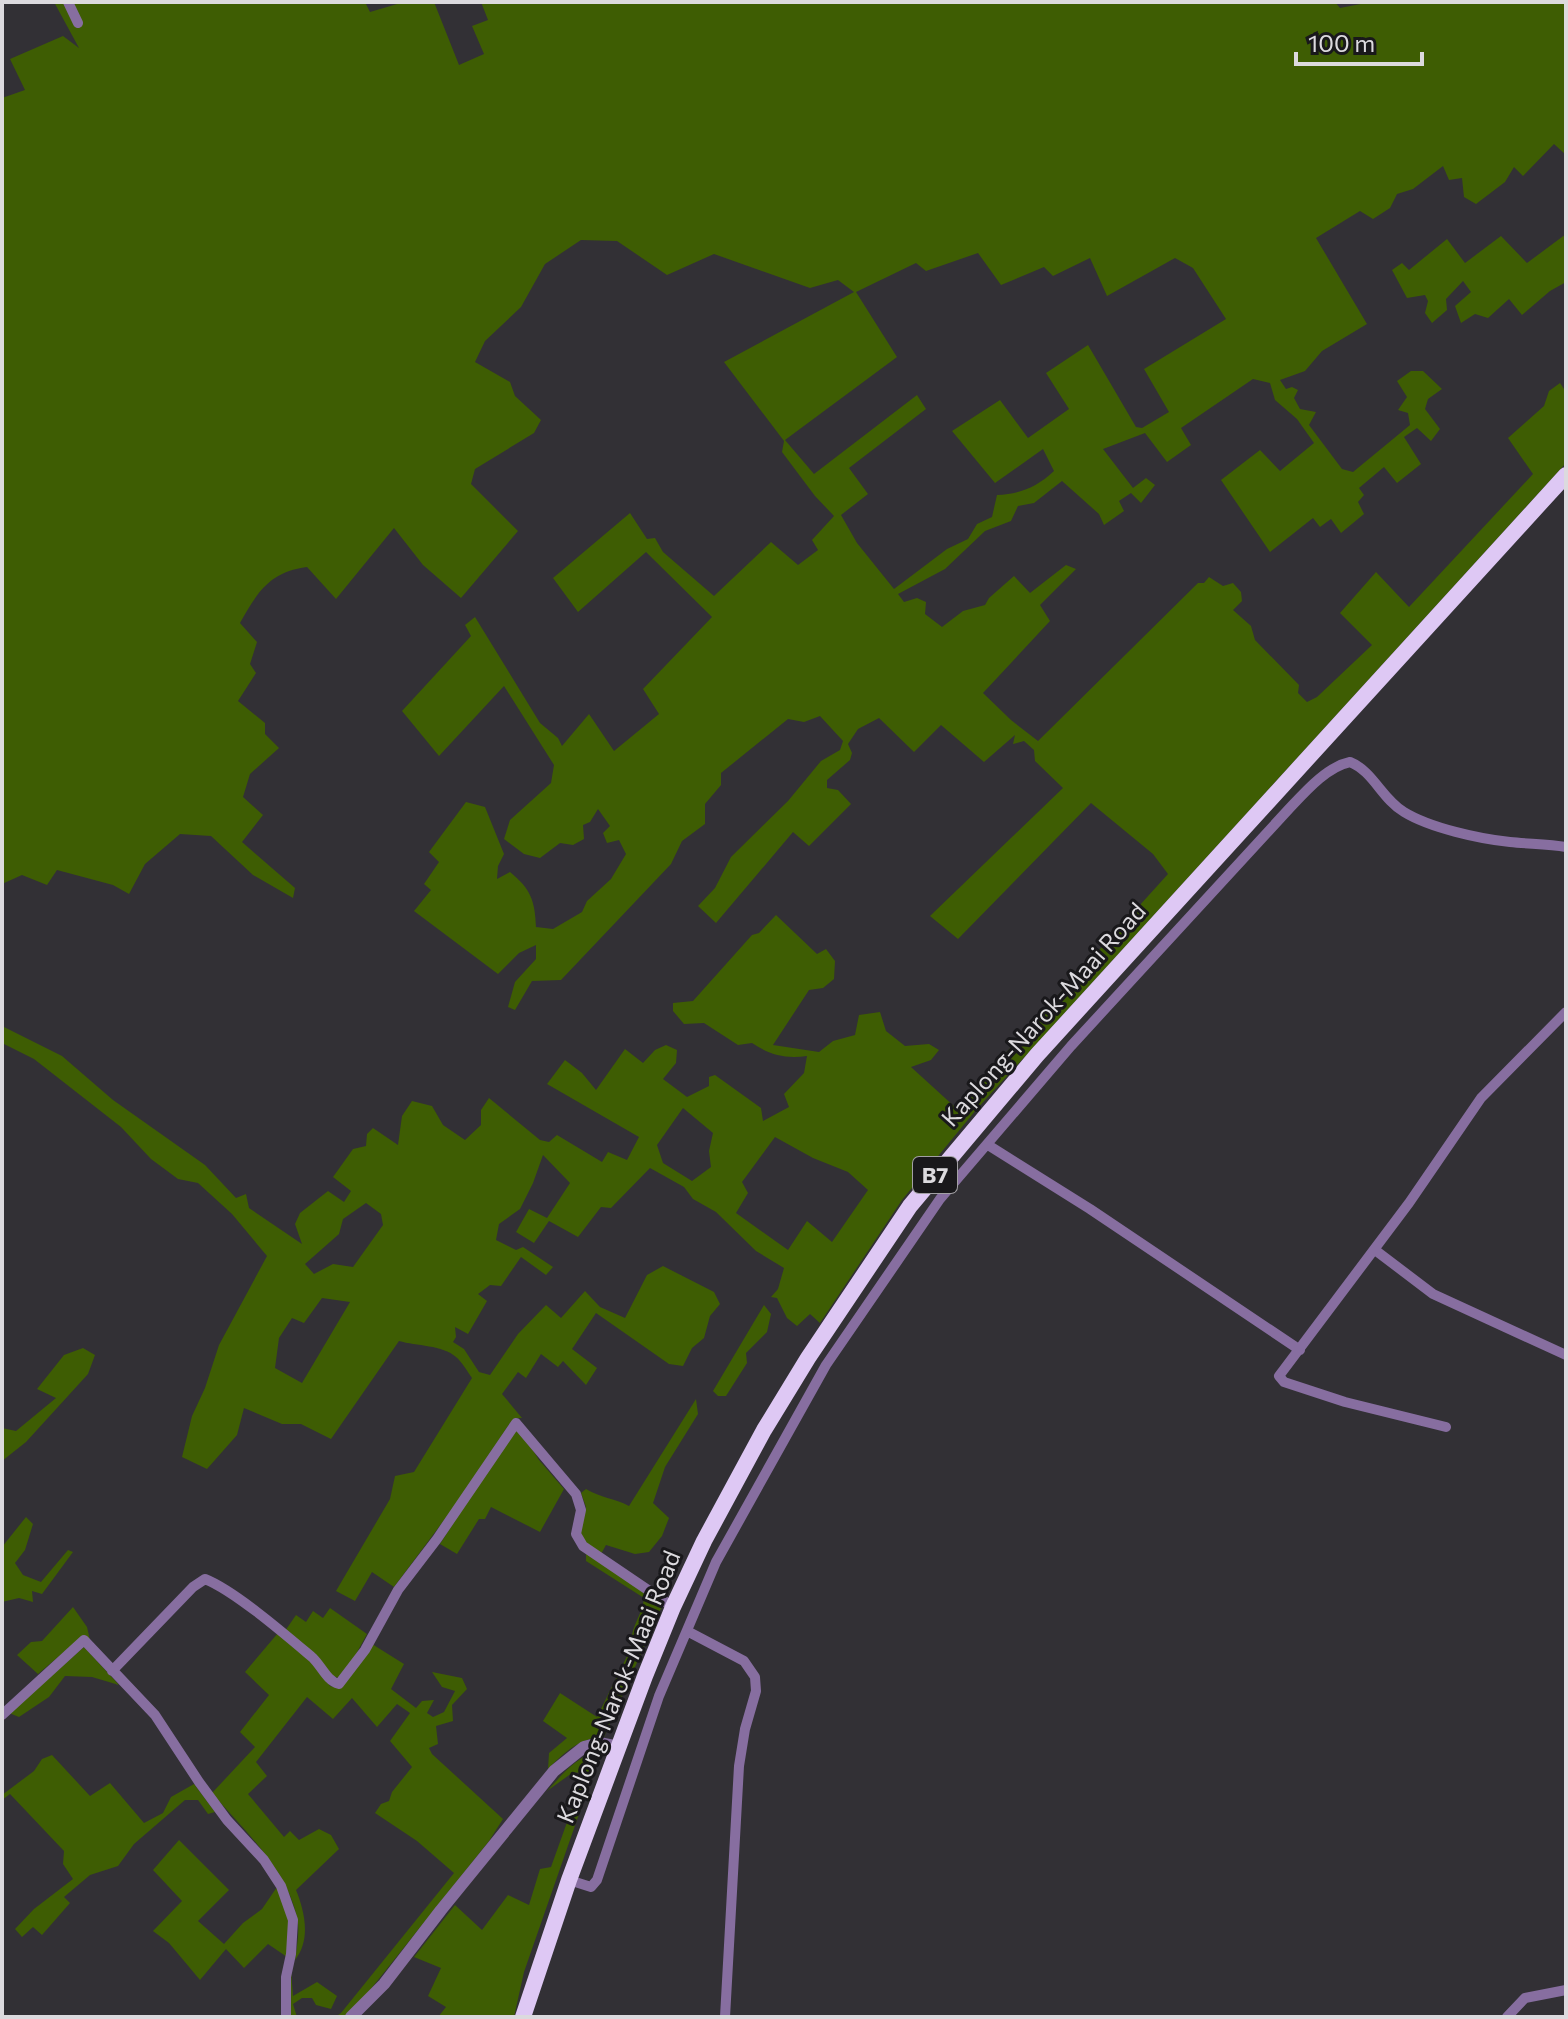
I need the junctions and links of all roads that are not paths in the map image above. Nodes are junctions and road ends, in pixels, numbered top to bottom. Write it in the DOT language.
graph roads {
  1 [pos="68,2"];
  2 [pos="78,23"];
  3 [pos="1566,475"];
  4 [pos="1566,847"];
  5 [pos="1566,1012"];
  6 [pos="988,1145"];
  7 [pos="1375,1250"];
  8 [pos="847,1300"];
  9 [pos="864,1312"];
  10 [pos="1300,1350"];
  11 [pos="1566,1355"];
  12 [pos="1446,1427"];
  13 [pos="750,1455"];
  14 [pos="770,1463"];
  15 [pos="673,1607"];
  16 [pos="687,1631"];
  17 [pos="112,1671"];
  18 [pos="2,1715"];
  19 [pos="619,1747"];
  20 [pos="569,1880"];
  21 [pos="1566,1990"];
  22 [pos="358,2015"];
  23 [pos="286,2017"];
  24 [pos="523,2017"];
  25 [pos="725,2017"];
  26 [pos="1507,2017"];
  1 -- 2 [label="street"];
  3 -- 8 [label="highway, Kaplong-Narok-Maai Road / B7"];
  4 -- 6 [label="street"];
  5 -- 7 [label="street"];
  6 -- 9 [label="street"];
  6 -- 10 [label="street"];
  7 -- 10 [label="street"];
  7 -- 11 [label="street"];
  8 -- 9 [label="street"];
  8 -- 13 [label="highway, Kaplong-Narok-Maai Road / B7"];
  9 -- 14 [label="street"];
  10 -- 12 [label="street"];
  13 -- 14 [label="street"];
  13 -- 15 [label="highway, Kaplong-Narok-Maai Road / B7"];
  14 -- 16 [label="street"];
  15 -- 17 [label="street"];
  15 -- 19 [label="highway, Kaplong-Narok-Maai Road / B7"];
  16 -- 20 [label="street"];
  16 -- 25 [label="street"];
  17 -- 18 [label="street"];
  17 -- 23 [label="street"];
  19 -- 20 [label="highway, Kaplong-Narok-Maai Road / B7"];
  19 -- 22 [label="street"];
  20 -- 24 [label="highway, Kaplong-Narok-Maai Road / B7"];
  21 -- 26 [label="street"];
}
